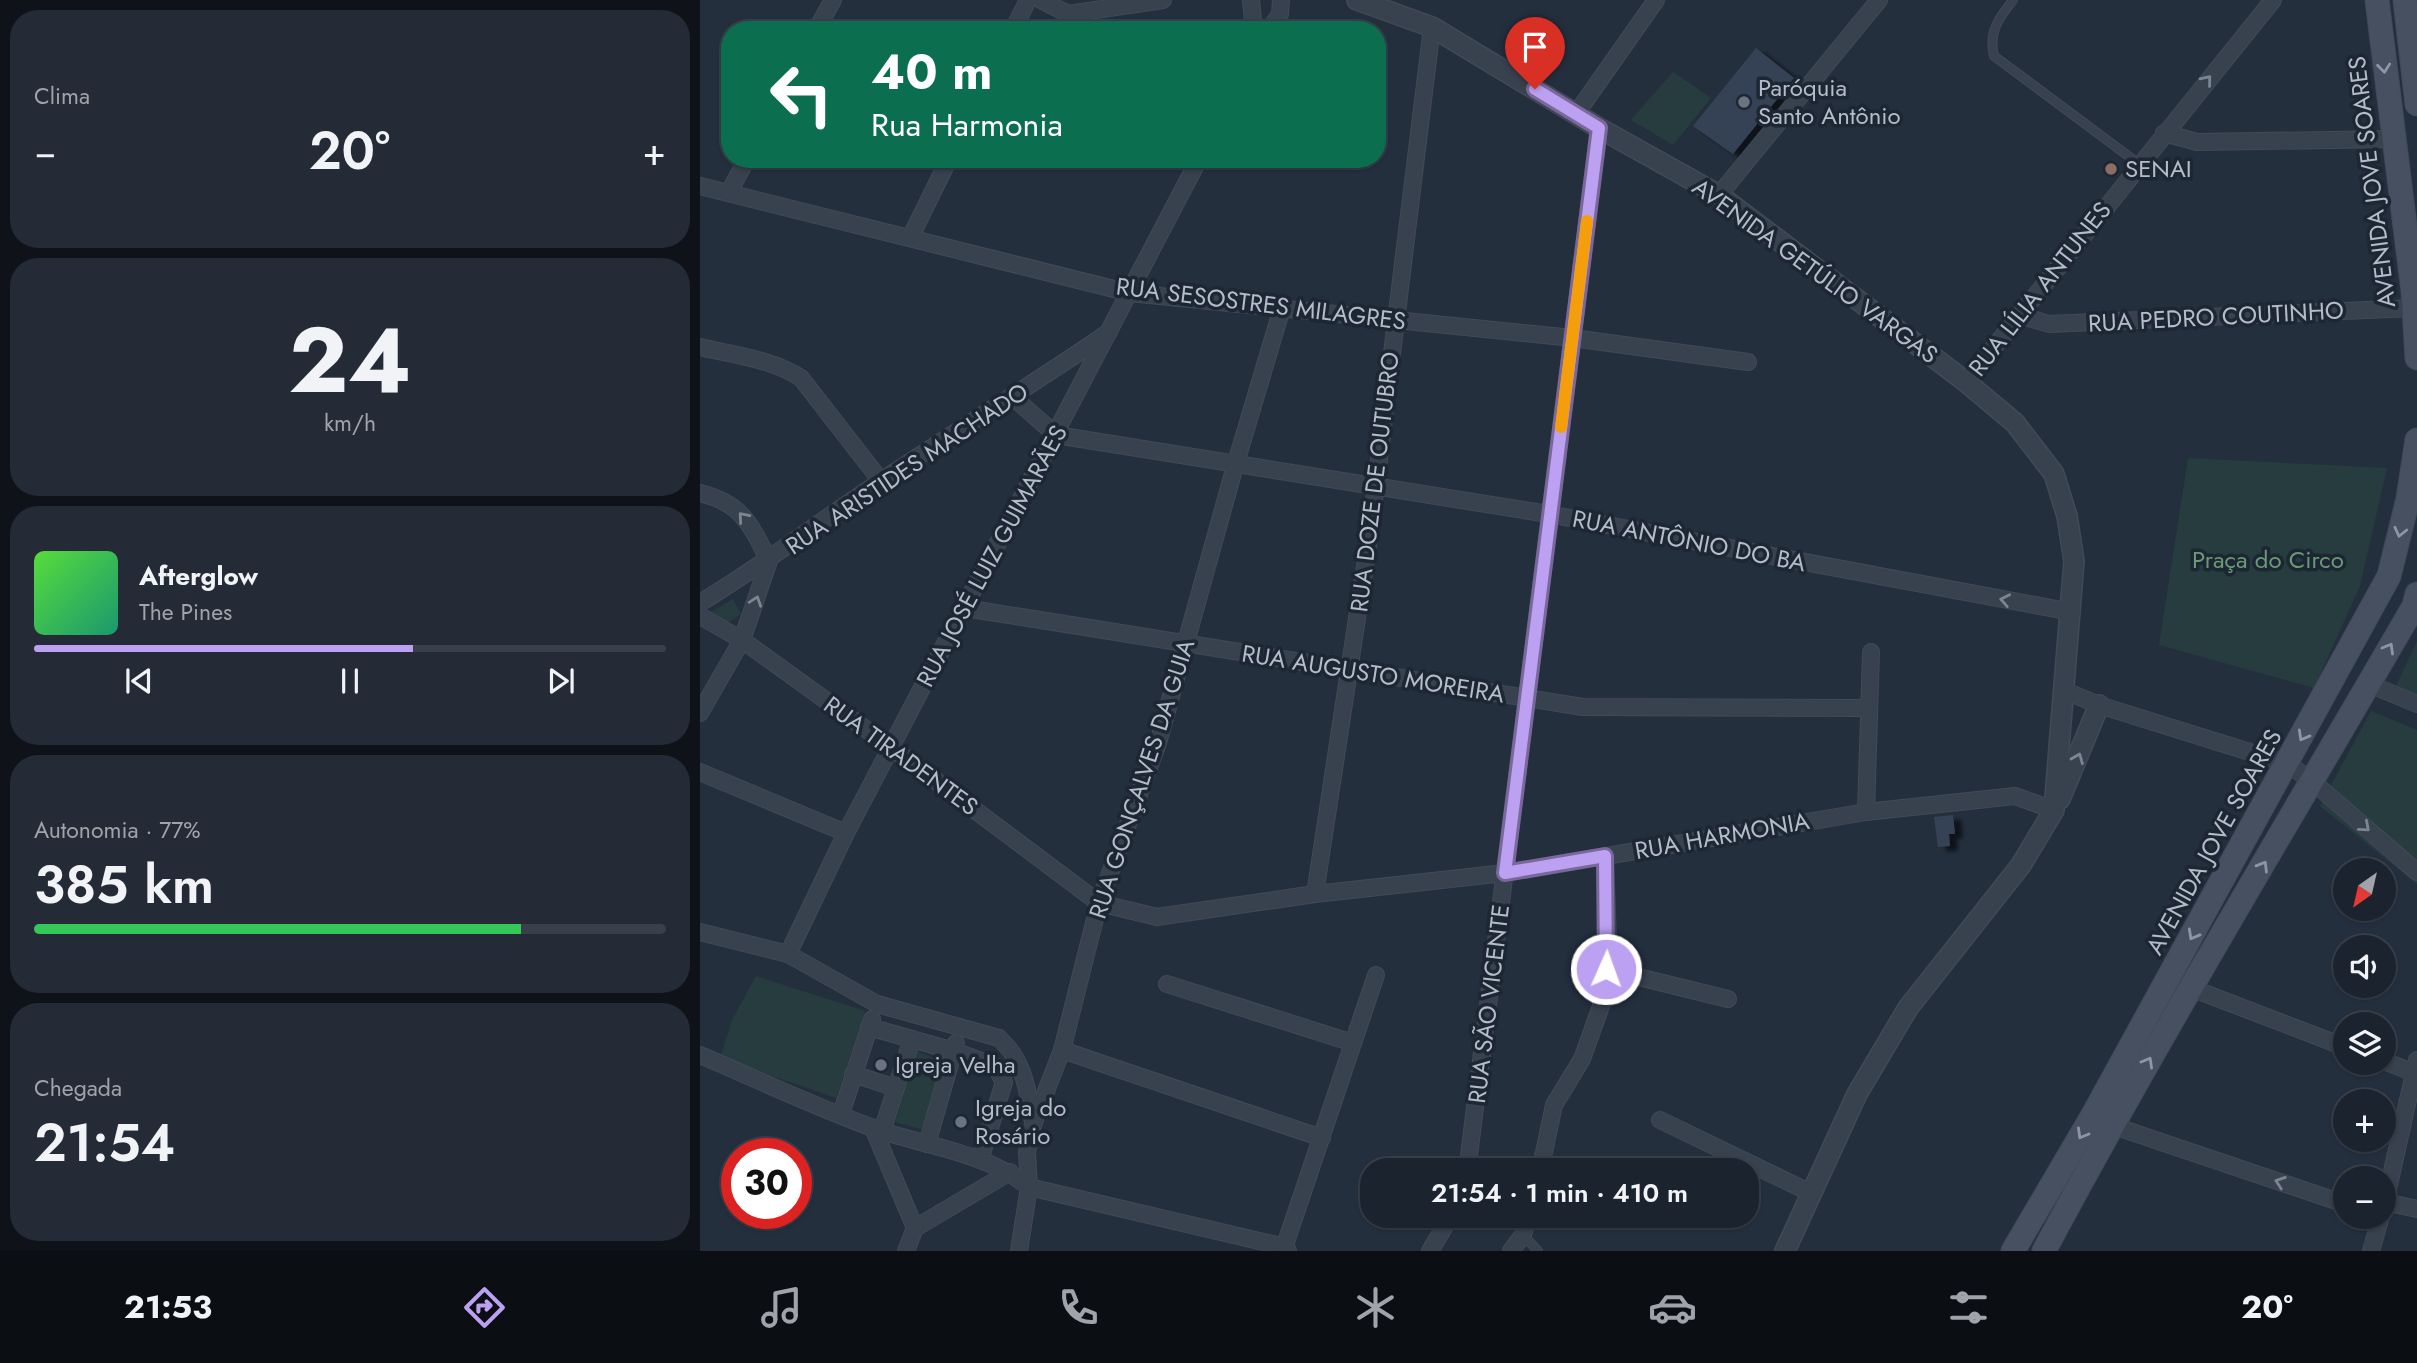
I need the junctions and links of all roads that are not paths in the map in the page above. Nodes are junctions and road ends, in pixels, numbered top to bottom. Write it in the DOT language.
graph roads {
  1 [pos="833,0"];
  2 [pos="1028,0"];
  3 [pos="1041,0"];
  4 [pos="1163,0"];
  5 [pos="1251,0"];
  6 [pos="1280,0"];
  7 [pos="1357,0"];
  8 [pos="1656,0"];
  9 [pos="1879,0"];
  10 [pos="2013,0"];
  11 [pos="2273,0"];
  12 [pos="2377,0"];
  13 [pos="2405,0"];
  14 [pos="822,21"];
  15 [pos="1018,21"];
  16 [pos="1253,21"];
  17 [pos="1275,21"];
  18 [pos="1432,27"];
  19 [pos="2417,104"];
  20 [pos="1576,114"];
  21 [pos="1599,128"];
  22 [pos="2164,133"];
  23 [pos="2392,139"];
  24 [pos="2139,164"];
  25 [pos="742,168"];
  26 [pos="945,168"];
  27 [pos="1194,168"];
  28 [pos="700,186"];
  29 [pos="729,192"];
  30 [pos="1719,195"];
  31 [pos="911,236"];
  32 [pos="1130,293"];
  33 [pos="1282,308"];
  34 [pos="2414,308"];
  35 [pos="2019,315"];
  36 [pos="1396,320"];
  37 [pos="1111,331"];
  38 [pos="1573,338"];
  39 [pos="700,347"];
  40 [pos="2417,358"];
  41 [pos="1748,362"];
  42 [pos="1966,382"];
  43 [pos="1014,398"];
  44 [pos="1055,435"];
  45 [pos="2417,440"];
  46 [pos="1235,466"];
  47 [pos="881,481"];
  48 [pos="1375,486"];
  49 [pos="700,493"];
  50 [pos="1549,514"];
  51 [pos="769,561"];
  52 [pos="2417,594"];
  53 [pos="700,603"];
  54 [pos="965,608"];
  55 [pos="2072,612"];
  56 [pos="700,616"];
  57 [pos="742,640"];
  58 [pos="1187,644"];
  59 [pos="1871,652"];
  60 [pos="1349,670"];
  61 [pos="2369,684"];
  62 [pos="2063,690"];
  63 [pos="1527,699"];
  64 [pos="2417,704"];
  65 [pos="2099,705"];
  66 [pos="1868,708"];
  67 [pos="700,713"];
  68 [pos="892,748"];
  69 [pos="2288,764"];
  70 [pos="700,772"];
  71 [pos="2313,782"];
  72 [pos="2054,810"];
  73 [pos="1866,811"];
  74 [pos="846,833"];
  75 [pos="1605,856"];
  76 [pos="2417,872"];
  77 [pos="1505,873"];
  78 [pos="1315,894"];
  79 [pos="1099,903"];
  80 [pos="700,932"];
  81 [pos="788,954"];
  82 [pos="1606,969"];
  83 [pos="1376,975"];
  84 [pos="1167,984"];
  85 [pos="2191,988"];
  86 [pos="1728,999"];
  87 [pos="877,1004"];
  88 [pos="869,1027"];
  89 [pos="960,1028"];
  90 [pos="912,1039"];
  91 [pos="2333,1042"];
  92 [pos="1353,1043"];
  93 [pos="1062,1050"];
  94 [pos="954,1051"];
  95 [pos="700,1055"];
  96 [pos="2396,1064"];
  97 [pos="2416,1067"];
  98 [pos="853,1074"];
  99 [pos="896,1088"];
  100 [pos="841,1114"];
  101 [pos="1660,1120"];
  102 [pos="1034,1125"];
  103 [pos="2111,1125"];
  104 [pos="878,1129"];
  105 [pos="1322,1138"];
  106 [pos="927,1144"];
  107 [pos="1469,1158"];
  108 [pos="1543,1158"];
  109 [pos="980,1160"];
  110 [pos="2393,1166"];
  111 [pos="1010,1172"];
  112 [pos="1029,1186"];
  113 [pos="1811,1194"];
  114 [pos="2333,1200"];
  115 [pos="2396,1208"];
  116 [pos="2417,1209"];
  117 [pos="915,1228"];
  118 [pos="1444,1228"];
  119 [pos="1525,1228"];
  120 [pos="2377,1229"];
  121 [pos="1523,1235"];
  122 [pos="1285,1250"];
  123 [pos="906,1251"];
  124 [pos="1019,1251"];
  125 [pos="1430,1251"];
  126 [pos="1511,1251"];
  127 [pos="1538,1251"];
  128 [pos="1785,1251"];
  129 [pos="2013,1251"];
  130 [pos="2044,1251"];
  131 [pos="2371,1251"];
  1 -- 14 [label="street"];
  2 -- 15 [label="street"];
  3 -- 4 [label="street"];
  5 -- 16 [label="street"];
  6 -- 17 [label="street"];
  7 -- 18 [label="street, AVENIDA GETÚLIO VARGAS"];
  8 -- 20 [label="street"];
  9 -- 30 [label="street"];
  10 -- 24 [label="lane"];
  22 -- 11 [label="street, RUA LÍLIA ANTUNES, one-way"];
  12 -- 23 [label="main road, AVENIDA JOVE SOARES, one-way"];
  13 -- 19 [label="main road"];
  18 -- 20 [label="street, AVENIDA GETÚLIO VARGAS"];
  18 -- 36 [label="street, RUA DOZE DE OUTUBRO"];
  20 -- 21 [label="street, AVENIDA GETÚLIO VARGAS"];
  21 -- 30 [label="street, AVENIDA GETÚLIO VARGAS"];
  21 -- 38 [label="street, RUA SÃO VICENTE"];
  22 -- 23 [label="street"];
  22 -- 24 [label="street, RUA LÍLIA ANTUNES"];
  23 -- 34 [label="main road, AVENIDA JOVE SOARES"];
  24 -- 35 [label="street, RUA LÍLIA ANTUNES"];
  25 -- 29 [label="street"];
  26 -- 31 [label="street"];
  27 -- 32 [label="street, RUA JOSÉ LUIZ GUIMARÃES"];
  28 -- 29 [label="street, RUA SESOSTRES MILAGRES"];
  29 -- 31 [label="street, RUA SESOSTRES MILAGRES"];
  30 -- 42 [label="street, AVENIDA GETÚLIO VARGAS"];
  31 -- 32 [label="street, RUA SESOSTRES MILAGRES"];
  32 -- 33 [label="street, RUA SESOSTRES MILAGRES"];
  32 -- 37 [label="street, RUA JOSÉ LUIZ GUIMARÃES"];
  33 -- 36 [label="street, RUA SESOSTRES MILAGRES"];
  33 -- 46 [label="street, RUA GONÇALVES DA GUIA"];
  34 -- 35 [label="street, RUA PEDRO COUTINHO"];
  34 -- 40 [label="main road, AVENIDA JOVE SOARES"];
  35 -- 42 [label="street, RUA LÍLIA ANTUNES"];
  36 -- 38 [label="street, RUA SESOSTRES MILAGRES"];
  36 -- 48 [label="street, RUA DOZE DE OUTUBRO"];
  37 -- 43 [label="street, RUA ARISTIDES MACHADO"];
  37 -- 44 [label="street, RUA JOSÉ LUIZ GUIMARÃES"];
  38 -- 41 [label="street, RUA SESOSTRES MILAGRES"];
  38 -- 50 [label="street, RUA SÃO VICENTE"];
  39 -- 47 [label="street"];
  42 -- 55 [label="street, AVENIDA GETÚLIO VARGAS"];
  43 -- 44 [label="street"];
  43 -- 47 [label="street, RUA ARISTIDES MACHADO"];
  44 -- 46 [label="street, RUA ANTÔNIO DO BA"];
  44 -- 54 [label="street, RUA JOSÉ LUIZ GUIMARÃES"];
  45 -- 69 [label="main road, AVENIDA JOVE SOARES, one-way"];
  46 -- 48 [label="street, RUA ANTÔNIO DO BA"];
  46 -- 58 [label="street, RUA GONÇALVES DA GUIA"];
  47 -- 51 [label="street, RUA ARISTIDES MACHADO"];
  48 -- 50 [label="street, RUA ANTÔNIO DO BA"];
  48 -- 60 [label="street, RUA DOZE DE OUTUBRO"];
  51 -- 49 [label="street, one-way"];
  55 -- 50 [label="street, RUA ANTÔNIO DO BA, one-way"];
  50 -- 63 [label="street, RUA SÃO VICENTE"];
  51 -- 53 [label="street, RUA ARISTIDES MACHADO"];
  57 -- 51 [label="street, one-way"];
  61 -- 52 [label="main road, AVENIDA JOVE SOARES, one-way"];
  54 -- 58 [label="street, RUA AUGUSTO MOREIRA"];
  54 -- 68 [label="street, RUA JOSÉ LUIZ GUIMARÃES"];
  55 -- 62 [label="street, AVENIDA GETÚLIO VARGAS"];
  56 -- 57 [label="street, RUA TIRADENTES"];
  57 -- 67 [label="street"];
  57 -- 68 [label="street, RUA TIRADENTES"];
  58 -- 60 [label="street, RUA AUGUSTO MOREIRA"];
  58 -- 79 [label="street, RUA GONÇALVES DA GUIA"];
  59 -- 66 [label="street"];
  60 -- 63 [label="street, RUA AUGUSTO MOREIRA"];
  60 -- 78 [label="street, RUA DOZE DE OUTUBRO"];
  61 -- 64 [label="street"];
  61 -- 71 [label="main road, AVENIDA JOVE SOARES"];
  62 -- 65 [label="street"];
  62 -- 72 [label="street, AVENIDA GETÚLIO VARGAS"];
  63 -- 66 [label="street, RUA AUGUSTO MOREIRA"];
  63 -- 77 [label="street, RUA SÃO VICENTE"];
  65 -- 69 [label="street"];
  72 -- 65 [label="street, one-way"];
  66 -- 73 [label="street"];
  68 -- 74 [label="street, RUA JOSÉ LUIZ GUIMARÃES"];
  68 -- 79 [label="street, RUA TIRADENTES"];
  69 -- 71 [label="street"];
  69 -- 129 [label="main road, AVENIDA JOVE SOARES, one-way"];
  70 -- 74 [label="street"];
  71 -- 76 [label="street, one-way"];
  85 -- 71 [label="main road, AVENIDA JOVE SOARES, one-way"];
  72 -- 73 [label="street, RUA HARMONIA"];
  72 -- 113 [label="street, AVENIDA GETÚLIO VARGAS"];
  73 -- 75 [label="street, RUA HARMONIA"];
  74 -- 81 [label="street, RUA JOSÉ LUIZ GUIMARÃES"];
  75 -- 77 [label="street, RUA HARMONIA"];
  75 -- 82 [label="street"];
  77 -- 78 [label="street, RUA HARMONIA"];
  77 -- 107 [label="street, RUA SÃO VICENTE"];
  78 -- 79 [label="street, RUA HARMONIA"];
  79 -- 93 [label="street, RUA GONÇALVES DA GUIA"];
  80 -- 81 [label="street"];
  81 -- 87 [label="street"];
  82 -- 86 [label="street"];
  82 -- 108 [label="street"];
  83 -- 92 [label="street"];
  84 -- 92 [label="street"];
  85 -- 91 [label="street"];
  103 -- 85 [label="main road, AVENIDA JOVE SOARES, one-way"];
  87 -- 88 [label="street"];
  87 -- 89 [label="street"];
  88 -- 90 [label="street"];
  88 -- 98 [label="street"];
  89 -- 94 [label="street"];
  89 -- 102 [label="street"];
  90 -- 94 [label="street"];
  90 -- 99 [label="street"];
  92 -- 105 [label="street"];
  93 -- 102 [label="street, RUA GONÇALVES DA GUIA"];
  93 -- 105 [label="street"];
  94 -- 106 [label="street"];
  94 -- 109 [label="street"];
  95 -- 100 [label="street"];
  96 -- 97 [label="street"];
  97 -- 110 [label="street"];
  98 -- 99 [label="street"];
  98 -- 100 [label="street"];
  99 -- 104 [label="street"];
  100 -- 104 [label="street"];
  101 -- 113 [label="street"];
  102 -- 112 [label="street, RUA GONÇALVES DA GUIA"];
  114 -- 103 [label="street, one-way"];
  103 -- 130 [label="main road, AVENIDA JOVE SOARES"];
  104 -- 106 [label="street"];
  104 -- 117 [label="street"];
  105 -- 122 [label="street"];
  106 -- 109 [label="street"];
  109 -- 111 [label="street"];
  111 -- 112 [label="street"];
  111 -- 117 [label="street"];
  112 -- 122 [label="street"];
  112 -- 124 [label="street, RUA GONÇALVES DA GUIA"];
  113 -- 128 [label="street, AVENIDA GETÚLIO VARGAS"];
  115 -- 116 [label="street"];
  117 -- 123 [label="street"];
  118 -- 125 [label="street"];
  119 -- 121 [label="street"];
  120 -- 131 [label="street"];
  121 -- 126 [label="street"];
  121 -- 127 [label="lane"];
}
